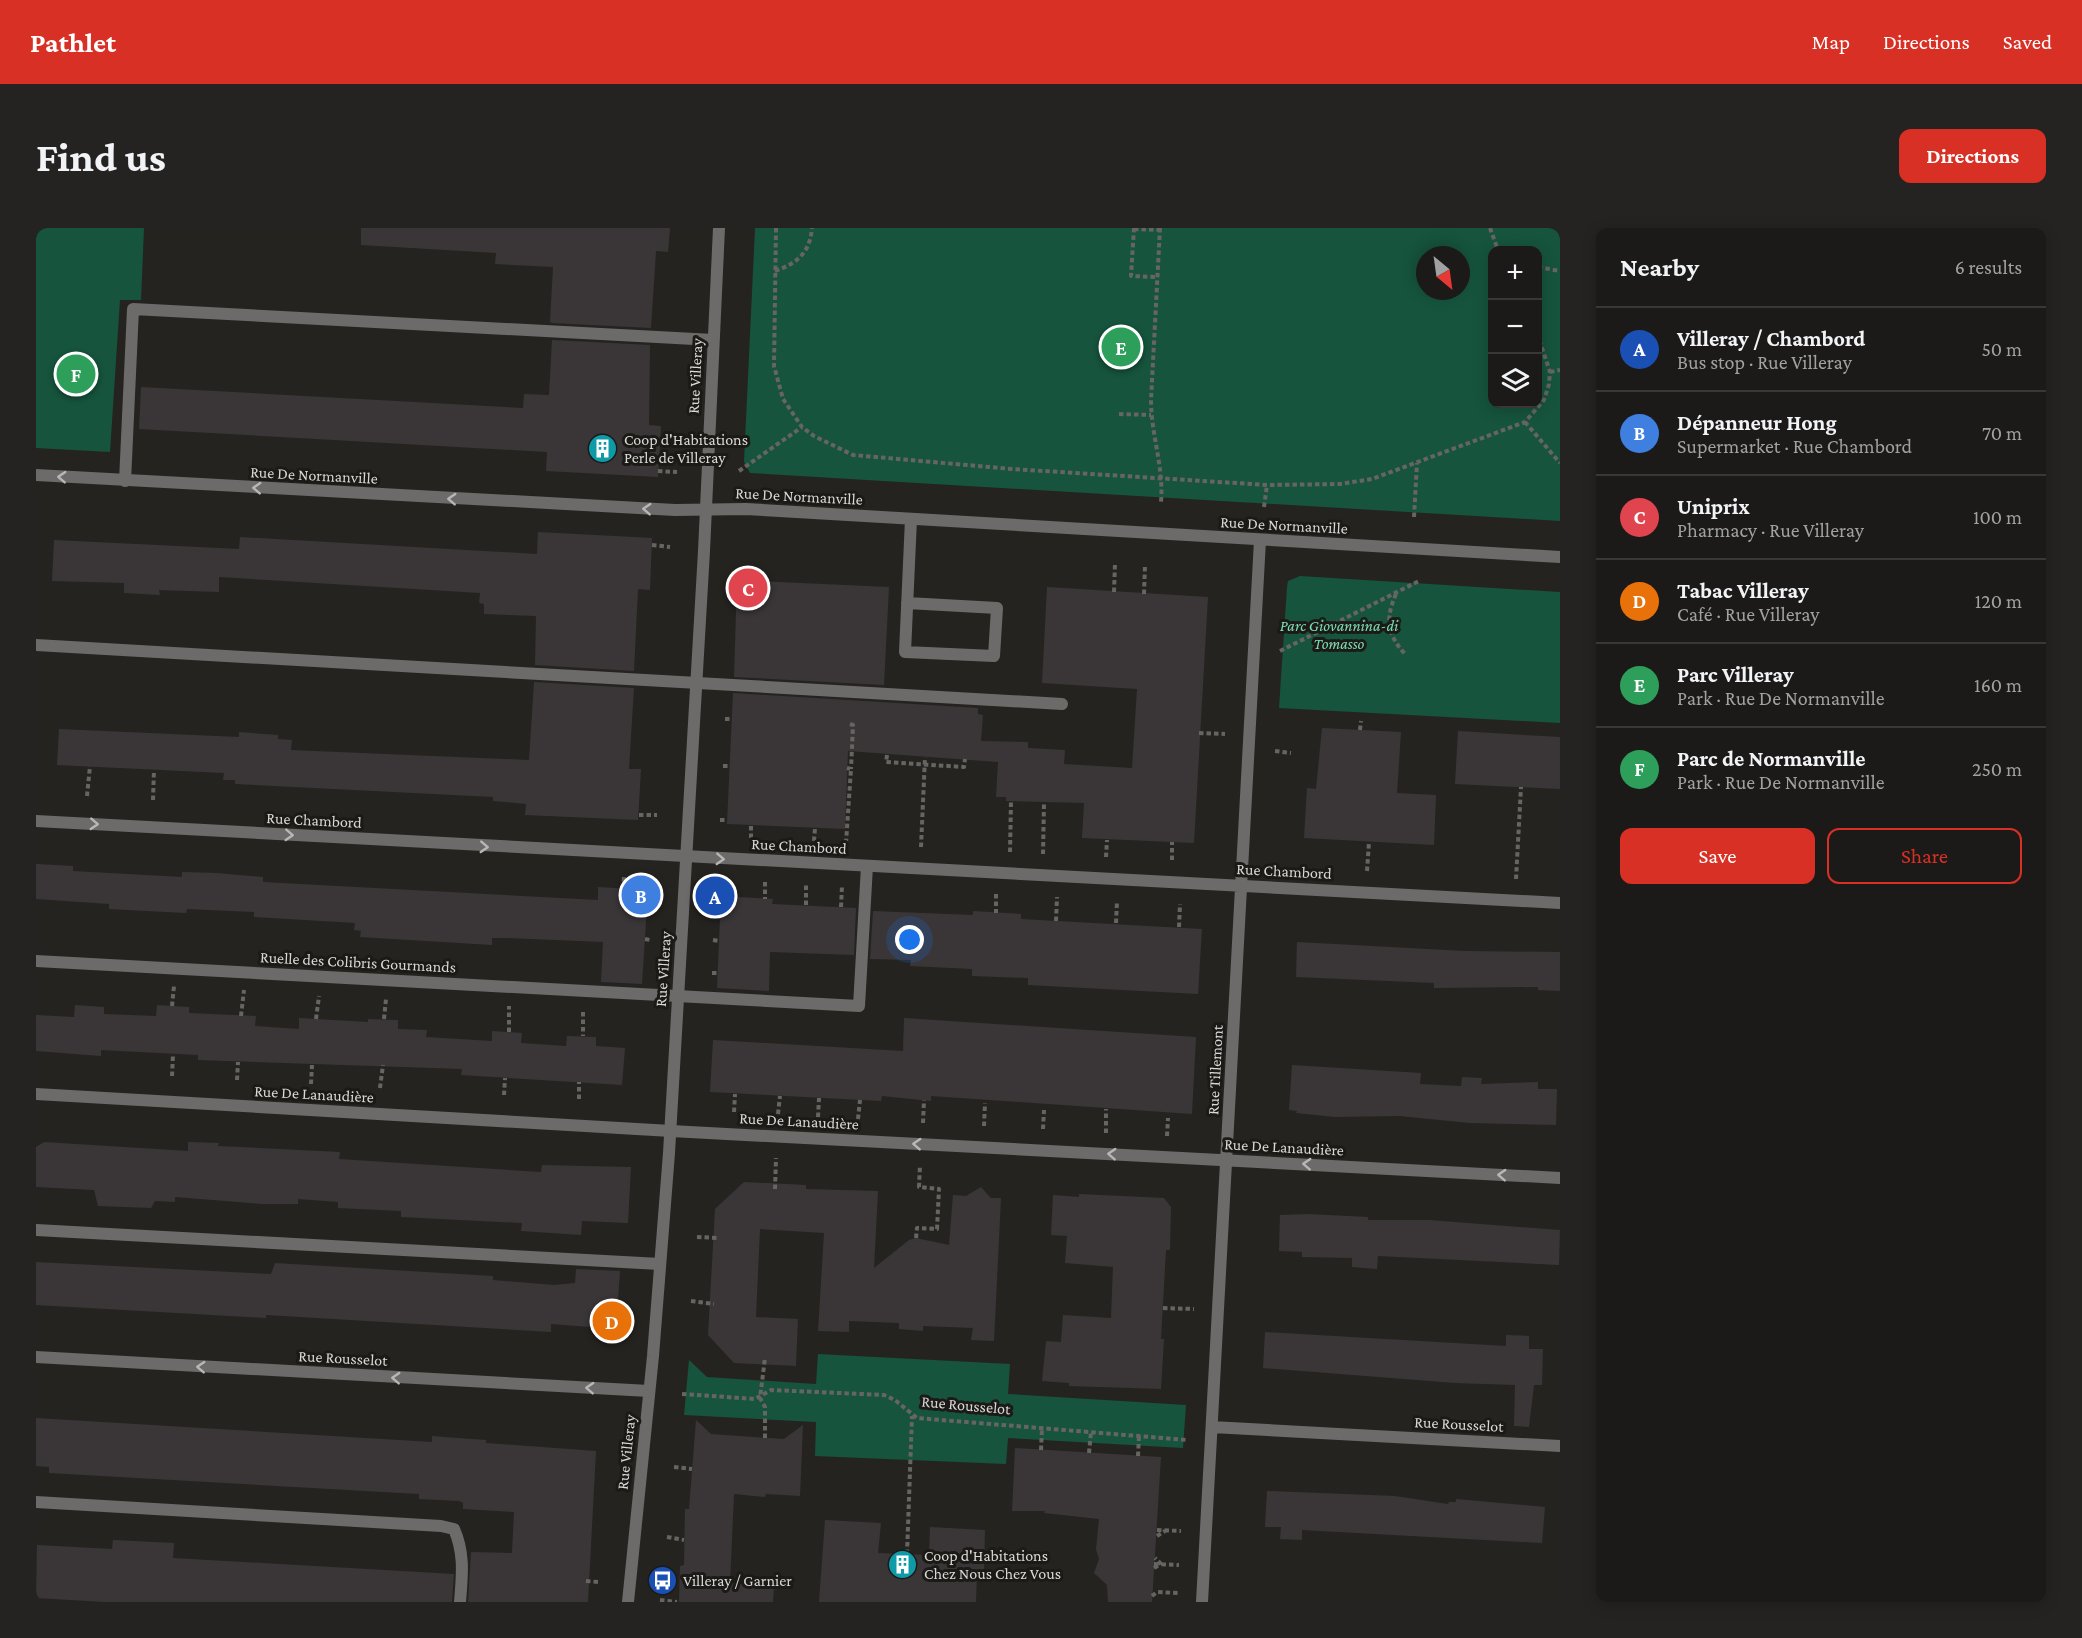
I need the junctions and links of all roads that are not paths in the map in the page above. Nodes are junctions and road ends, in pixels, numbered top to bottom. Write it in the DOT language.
graph roads {
  1 [pos="719,228"];
  2 [pos="713,340"];
  3 [pos="36,475"];
  4 [pos="125,481"];
  5 [pos="705,510"];
  6 [pos="911,519"];
  7 [pos="1260,540"];
  8 [pos="1560,557"];
  9 [pos="907,603"];
  10 [pos="36,645"];
  11 [pos="696,682"];
  12 [pos="1062,704"];
  13 [pos="36,821"];
  14 [pos="687,858"];
  15 [pos="867,866"];
  16 [pos="1241,885"];
  17 [pos="1560,903"];
  18 [pos="36,961"];
  19 [pos="678,996"];
  20 [pos="36,1094"];
  21 [pos="671,1131"];
  22 [pos="1227,1160"];
  23 [pos="1560,1178"];
  24 [pos="36,1230"];
  25 [pos="660,1264"];
  26 [pos="36,1358"];
  27 [pos="649,1392"];
  28 [pos="1212,1428"];
  29 [pos="1560,1446"];
  30 [pos="36,1502"];
  31 [pos="460,1602"];
  32 [pos="628,1602"];
  33 [pos="1202,1602"];
  1 -- 2 [label="street, Rue Villeray"];
  2 -- 4 [label="street"];
  2 -- 5 [label="street, Rue Villeray"];
  4 -- 3 [label="street, Rue De Normanville, one-way"];
  5 -- 4 [label="street, Rue De Normanville, one-way"];
  5 -- 6 [label="street, Rue De Normanville"];
  5 -- 11 [label="street, Rue Villeray"];
  6 -- 7 [label="street, Rue De Normanville"];
  6 -- 9 [label="street"];
  7 -- 8 [label="street, Rue De Normanville"];
  7 -- 16 [label="street, Rue Tillemont"];
  9 -- 9 [label="street"];
  10 -- 11 [label="street"];
  11 -- 12 [label="street"];
  11 -- 14 [label="street, Rue Villeray"];
  13 -- 14 [label="street, Rue Chambord, one-way"];
  14 -- 15 [label="street, Rue Chambord, one-way"];
  14 -- 19 [label="street, Rue Villeray"];
  15 -- 16 [label="street, Rue Chambord"];
  15 -- 19 [label="street, Ruelle des Colibris Gourmands"];
  16 -- 17 [label="street, Rue Chambord"];
  16 -- 22 [label="street, Rue Tillemont"];
  18 -- 19 [label="street, Ruelle des Colibris Gourmands"];
  19 -- 21 [label="street, Rue Villeray"];
  20 -- 21 [label="street, Rue De Lanaudière"];
  22 -- 21 [label="street, Rue De Lanaudière, one-way"];
  21 -- 25 [label="street, Rue Villeray"];
  23 -- 22 [label="street, Rue De Lanaudière, one-way"];
  22 -- 28 [label="street, Rue Tillemont"];
  24 -- 25 [label="street"];
  25 -- 27 [label="street, Rue Villeray"];
  27 -- 26 [label="street, Rue Rousselot, one-way"];
  27 -- 32 [label="street, Rue Villeray"];
  28 -- 29 [label="street, Rue Rousselot"];
  28 -- 33 [label="street, Rue Tillemont"];
  30 -- 31 [label="street"];
}
